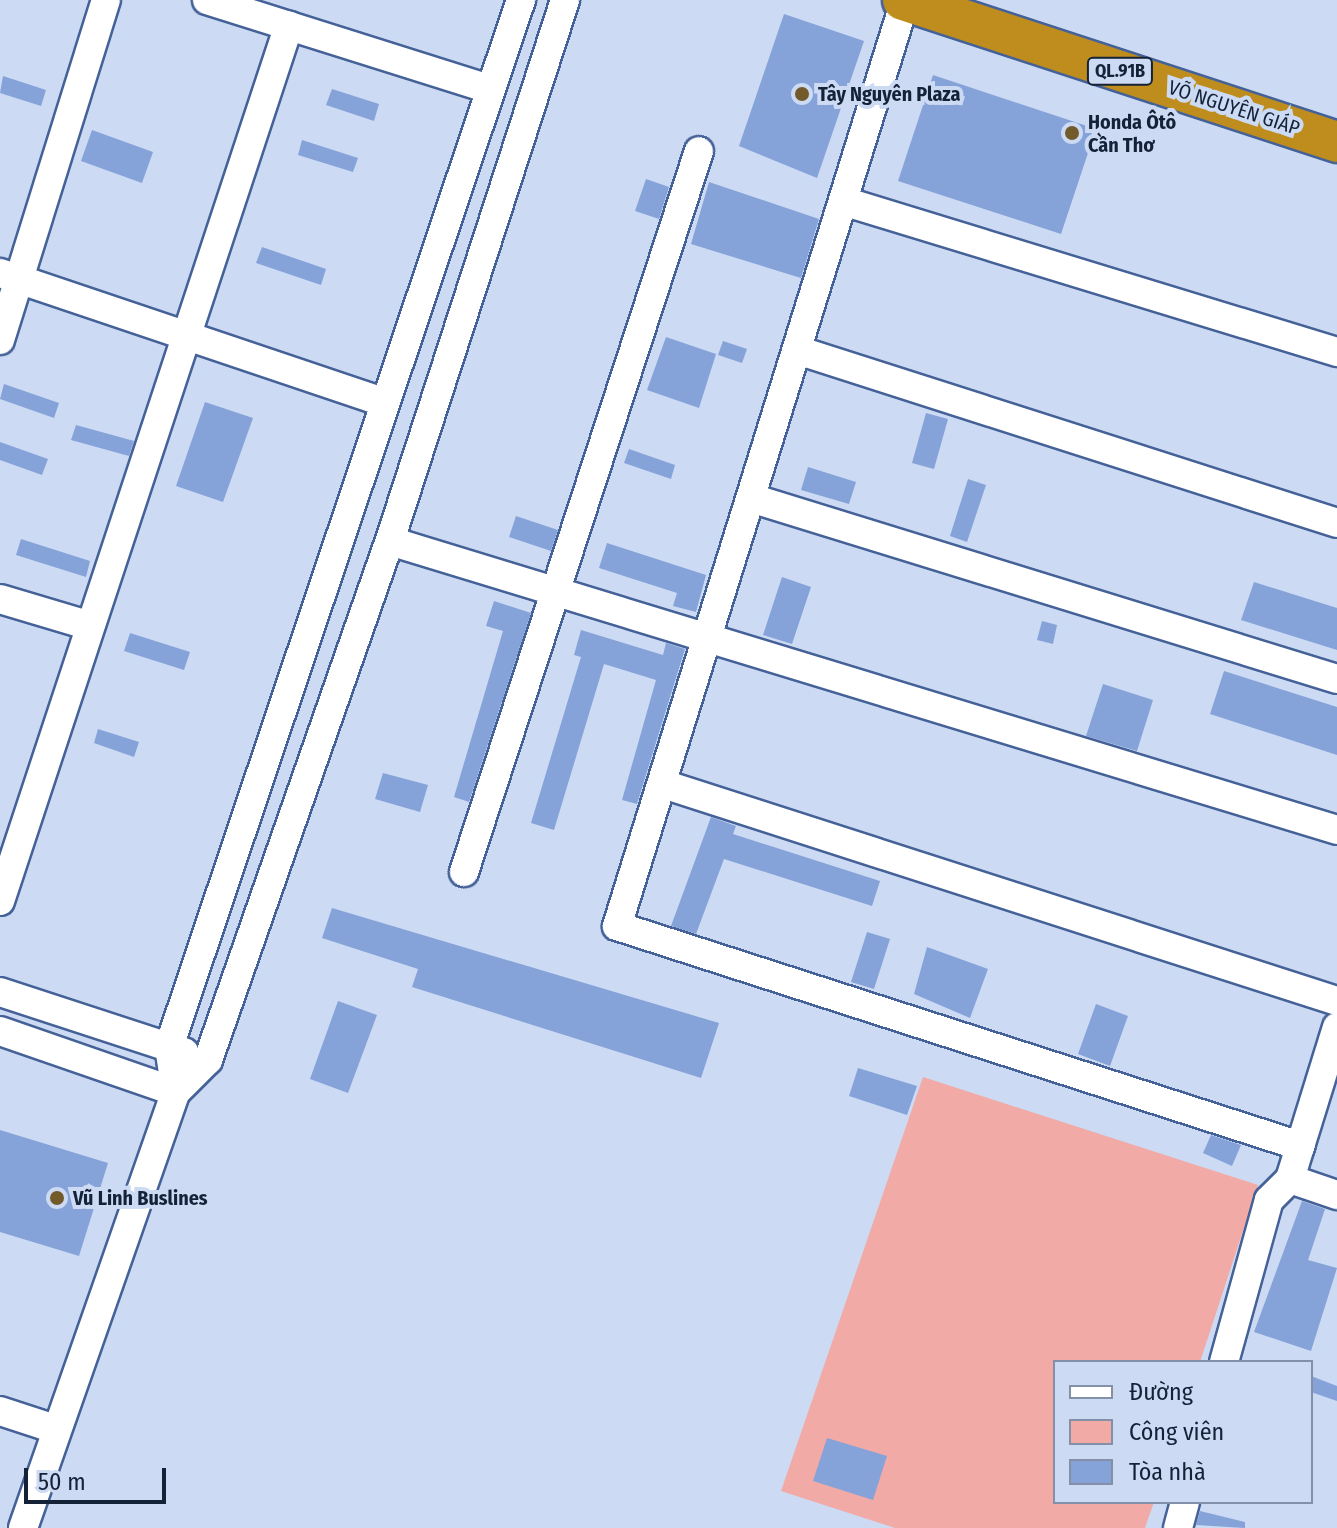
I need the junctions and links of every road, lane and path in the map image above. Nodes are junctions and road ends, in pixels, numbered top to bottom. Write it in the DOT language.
graph roads {
  1 [pos="106,0"];
  2 [pos="207,0"];
  3 [pos="521,0"];
  4 [pos="565,0"];
  5 [pos="904,0"];
  6 [pos="289,25"];
  7 [pos="490,89"];
  8 [pos="1337,142"];
  9 [pos="699,151"];
  10 [pos="843,201"];
  11 [pos="10,276"];
  12 [pos="184,334"];
  13 [pos="0,340"];
  14 [pos="797,350"];
  15 [pos="1337,352"];
  16 [pos="384,402"];
  17 [pos="751,498"];
  18 [pos="1337,523"];
  19 [pos="390,541"];
  20 [pos="556,590"];
  21 [pos="0,599"];
  22 [pos="87,625"];
  23 [pos="709,635"];
  24 [pos="1337,679"];
  25 [pos="663,784"];
  26 [pos="1337,830"];
  27 [pos="464,872"];
  28 [pos="0,901"];
  29 [pos="0,992"];
  30 [pos="1337,1001"];
  31 [pos="1337,1027"];
  32 [pos="0,1031"];
  33 [pos="169,1047"];
  34 [pos="208,1060"];
  35 [pos="176,1092"];
  36 [pos="1300,1146"];
  37 [pos="1290,1179"];
  38 [pos="1337,1195"];
  39 [pos="1225,1360"];
  40 [pos="0,1411"];
  41 [pos="55,1429"];
  42 [pos="1184,1504"];
  43 [pos="23,1528"];
  44 [pos="1178,1528"];
  1 -- 11 [label="street"];
  2 -- 6 [label="street"];
  3 -- 7 [label="street"];
  4 -- 19 [label="street"];
  5 -- 8 [label="highway, VÕ NGUYÊN GIÁP / QL.91B"];
  5 -- 10 [label="street"];
  6 -- 7 [label="street"];
  6 -- 12 [label="street"];
  7 -- 16 [label="street"];
  9 -- 20 [label="street"];
  10 -- 14 [label="street"];
  10 -- 15 [label="street"];
  11 -- 12 [label="street"];
  11 -- 13 [label="street"];
  12 -- 16 [label="street"];
  12 -- 22 [label="street"];
  14 -- 17 [label="street"];
  14 -- 18 [label="street"];
  16 -- 33 [label="street"];
  17 -- 23 [label="street"];
  17 -- 24 [label="street"];
  19 -- 20 [label="street"];
  19 -- 34 [label="street"];
  20 -- 23 [label="street"];
  20 -- 27 [label="street"];
  21 -- 22 [label="street"];
  22 -- 28 [label="street"];
  23 -- 25 [label="street"];
  23 -- 26 [label="street"];
  25 -- 30 [label="street"];
  25 -- 36 [label="street"];
  29 -- 33 [label="street"];
  31 -- 36 [label="street"];
  32 -- 35 [label="street"];
  33 -- 34 [label="street"];
  33 -- 35 [label="street"];
  34 -- 35 [label="street"];
  35 -- 41 [label="street"];
  36 -- 37 [label="street"];
  37 -- 38 [label="street"];
  37 -- 39 [label="street"];
  40 -- 41 [label="street"];
  41 -- 43 [label="street"];
  42 -- 44 [label="street"];
}
